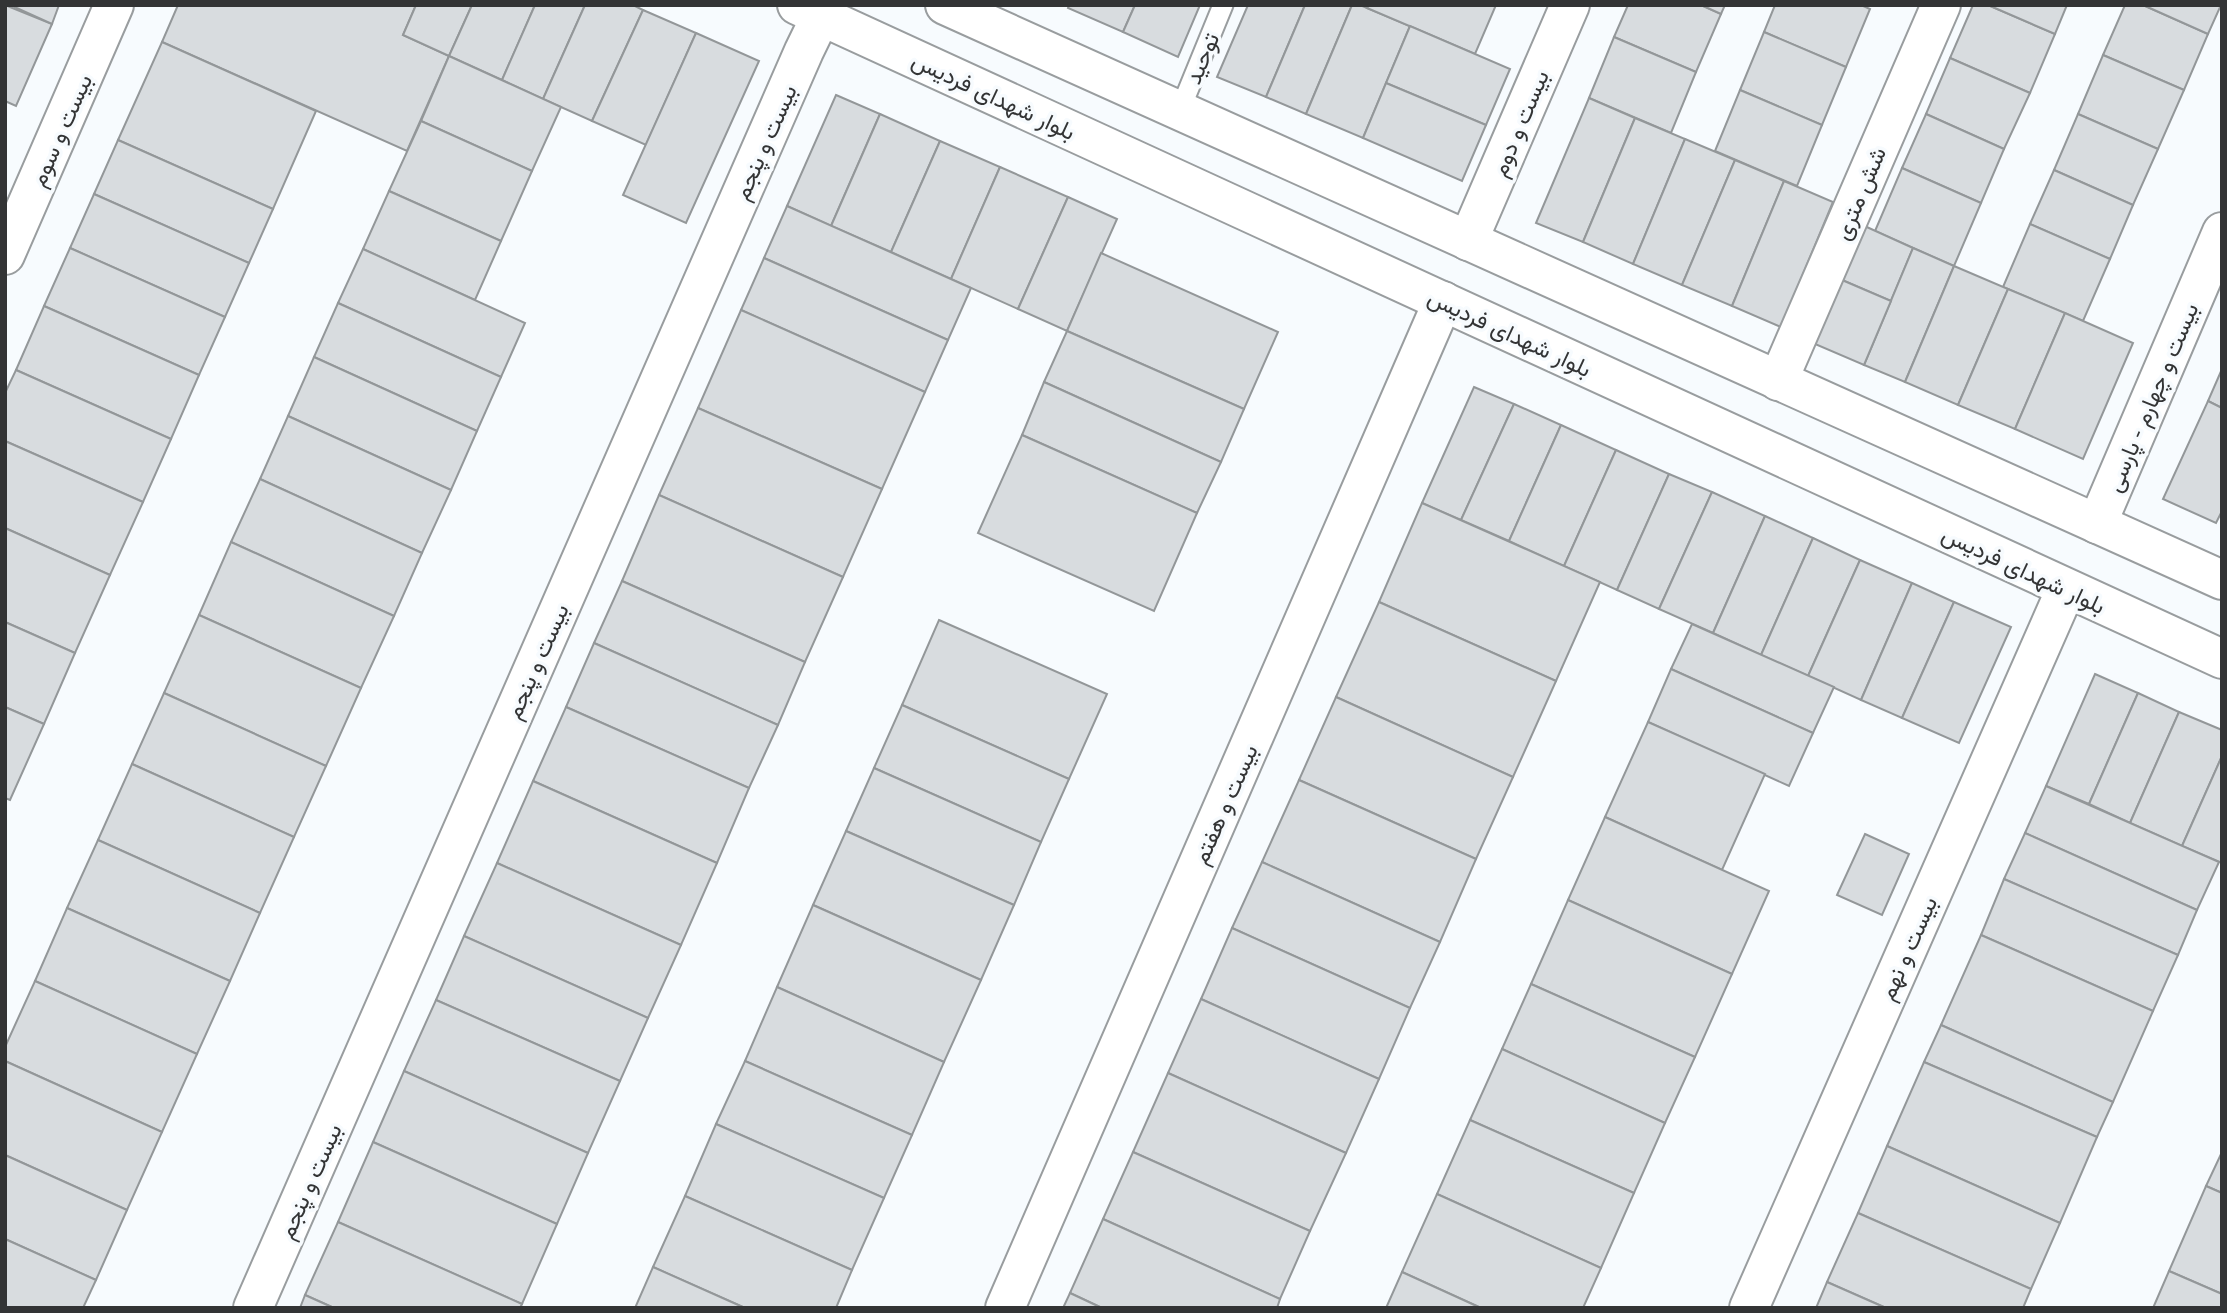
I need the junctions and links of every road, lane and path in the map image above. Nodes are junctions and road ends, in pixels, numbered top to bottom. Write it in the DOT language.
graph roads {
  1 [pos="114,5"];
  2 [pos="945,5"];
  3 [pos="1223,5"];
  4 [pos="1570,5"];
  5 [pos="1941,5"];
  6 [pos="809,11"];
  7 [pos="1180,110"];
  8 [pos="2222,232"];
  9 [pos="1468,242"];
  10 [pos="5,255"];
  11 [pos="1443,301"];
  12 [pos="1778,381"];
  13 [pos="2097,524"];
  14 [pos="2222,580"];
  15 [pos="2066,589"];
  16 [pos="2222,660"];
  17 [pos="253,1308"];
  18 [pos="1005,1308"];
  19 [pos="1749,1308"];
  1 -- 10 [label="street, بیست و سوم"];
  2 -- 7 [label="street"];
  3 -- 7 [label="lane, توحید"];
  4 -- 9 [label="street, بیست و دوم"];
  5 -- 12 [label="street, شش متری"];
  6 -- 11 [label="street, بلوار شهدای فردیس"];
  6 -- 17 [label="street, بیست و پنجم"];
  7 -- 9 [label="street"];
  8 -- 13 [label="street, بیست و چهارم - پارسی"];
  9 -- 12 [label="street"];
  11 -- 15 [label="street, بلوار شهدای فردیس"];
  11 -- 18 [label="street, بیست و هفتم"];
  12 -- 13 [label="street"];
  13 -- 14 [label="street"];
  15 -- 16 [label="street, بلوار شهدای فردیس"];
  15 -- 19 [label="street, بیست و نهم"];
}
